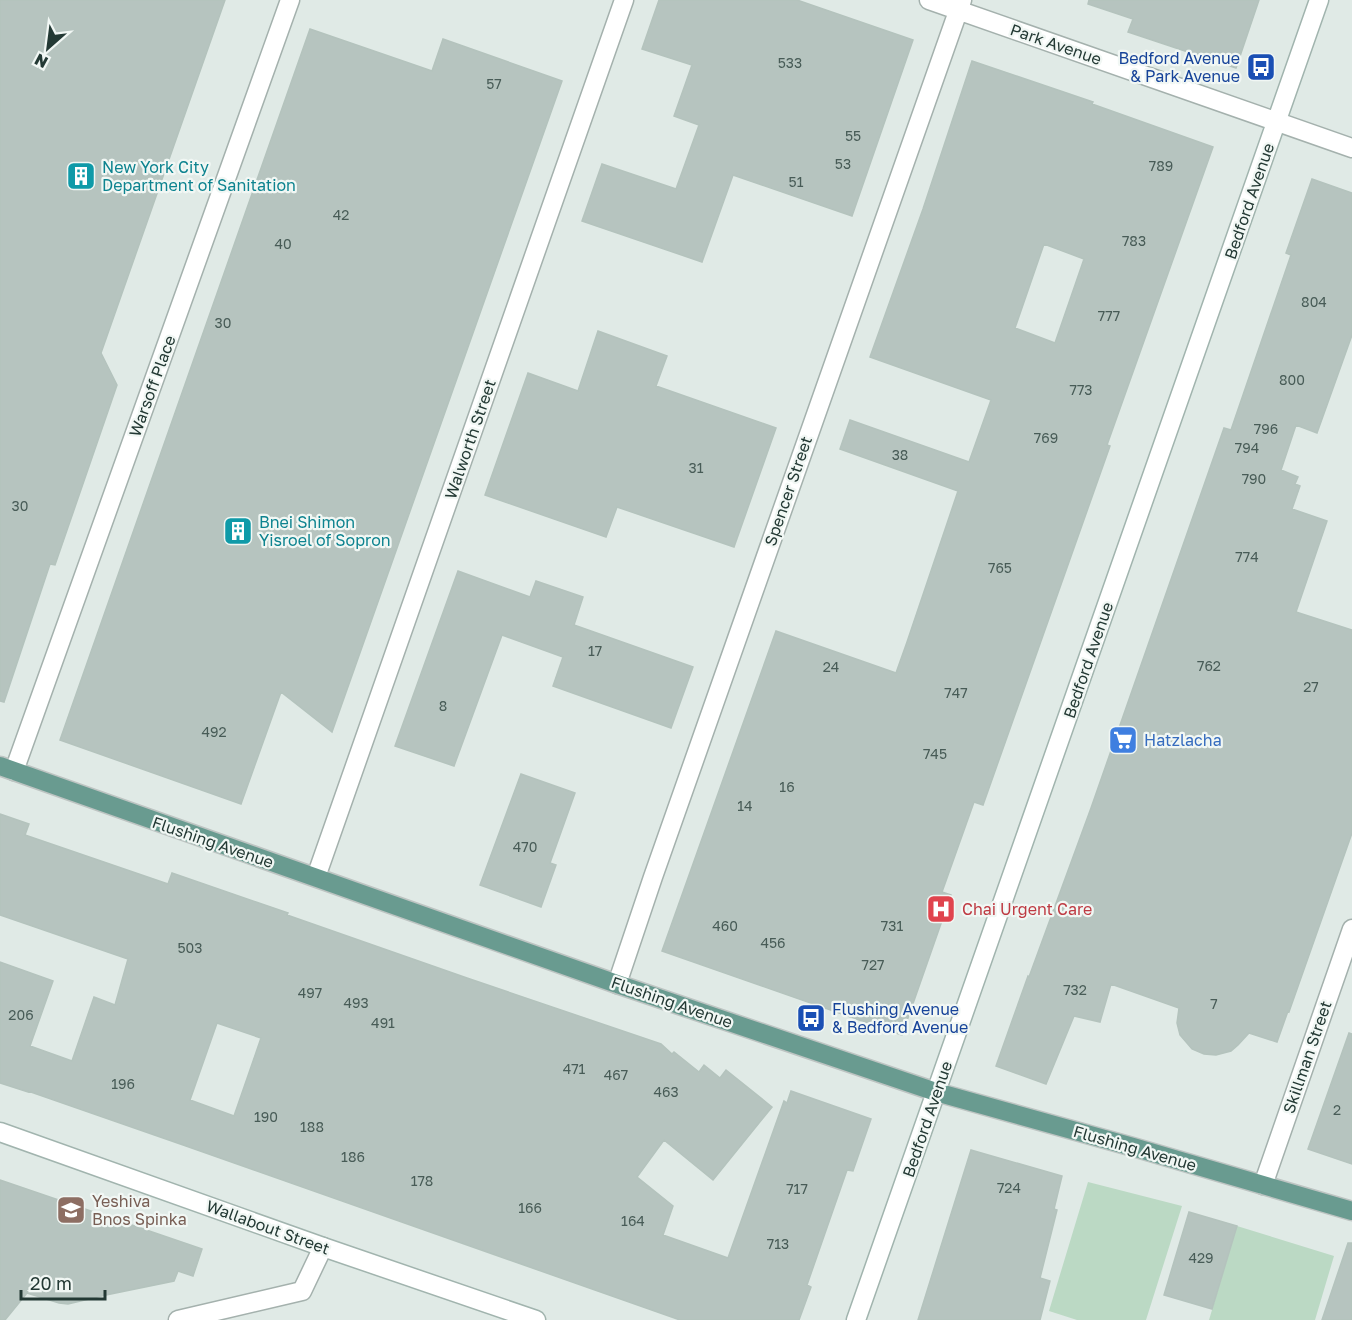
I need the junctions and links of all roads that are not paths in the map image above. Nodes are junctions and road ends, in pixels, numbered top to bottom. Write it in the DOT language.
graph roads {
  1 [pos="290,0"];
  2 [pos="624,0"];
  3 [pos="929,0"];
  4 [pos="1319,0"];
  5 [pos="960,5"];
  6 [pos="1276,122"];
  7 [pos="1352,148"];
  8 [pos="7,769"];
  9 [pos="316,877"];
  10 [pos="1352,929"];
  11 [pos="617,984"];
  12 [pos="936,1092"];
  13 [pos="0,1132"];
  14 [pos="1263,1185"];
  15 [pos="1352,1211"];
  16 [pos="323,1247"];
  17 [pos="178,1320"];
  18 [pos="536,1320"];
  19 [pos="856,1320"];
  1 -- 8 [label="street, Warsoff Place"];
  2 -- 9 [label="street, Walworth Street"];
  3 -- 5 [label="street, Park Avenue"];
  4 -- 6 [label="street, Bedford Avenue"];
  5 -- 6 [label="street, Park Avenue"];
  5 -- 11 [label="street, Spencer Street"];
  6 -- 7 [label="street, Park Avenue"];
  6 -- 12 [label="street, Bedford Avenue"];
  8 -- 9 [label="main road, Flushing Avenue"];
  9 -- 11 [label="main road, Flushing Avenue"];
  10 -- 14 [label="street, Skillman Street"];
  11 -- 12 [label="main road, Flushing Avenue"];
  12 -- 14 [label="main road, Flushing Avenue"];
  12 -- 19 [label="street, Bedford Avenue"];
  13 -- 16 [label="street, Wallabout Street"];
  14 -- 15 [label="main road, Flushing Avenue"];
  16 -- 17 [label="street"];
  16 -- 18 [label="street, Wallabout Street"];
}
